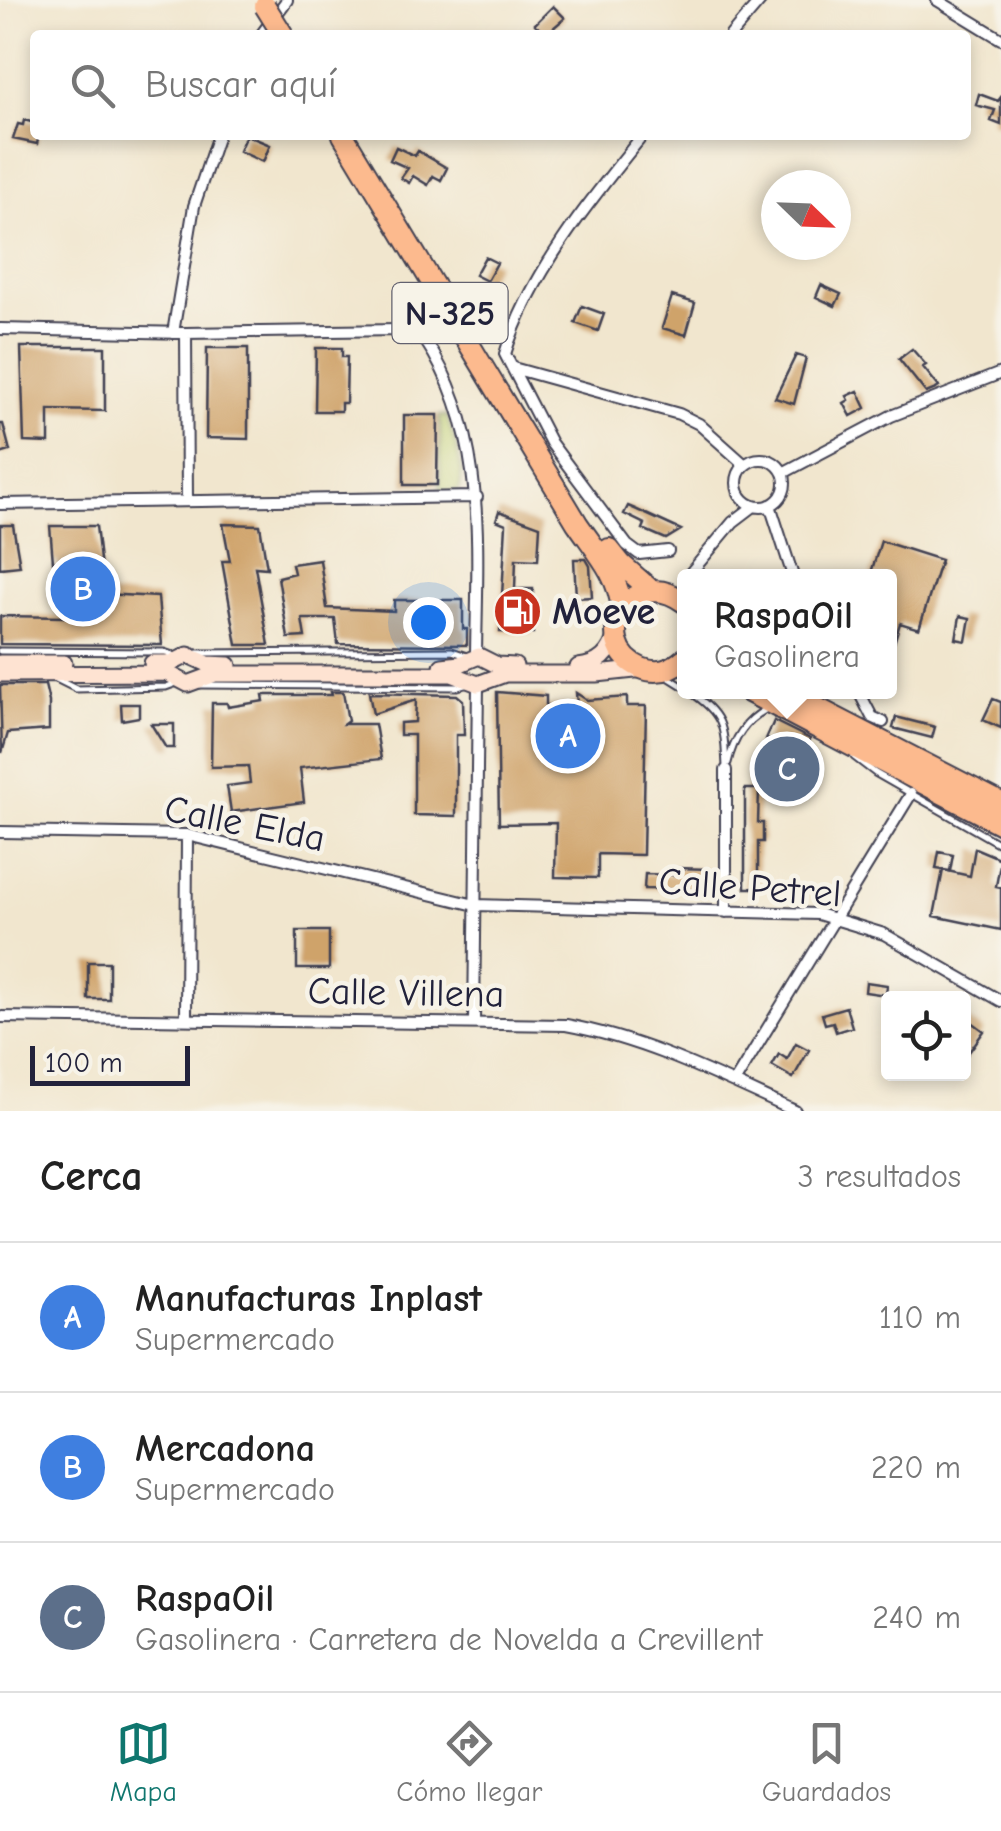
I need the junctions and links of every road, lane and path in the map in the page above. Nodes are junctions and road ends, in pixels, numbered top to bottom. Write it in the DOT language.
graph roads {
  1 [pos="287,0"];
  2 [pos="762,0"];
  3 [pos="937,0"];
  4 [pos="263,3"];
  5 [pos="265,30"];
  6 [pos="280,30"];
  7 [pos="735,30"];
  8 [pos="1001,39"];
  9 [pos="216,140"];
  10 [pos="346,140"];
  11 [pos="639,140"];
  12 [pos="0,329"];
  13 [pos="179,333"];
  14 [pos="513,368"];
  15 [pos="1001,373"];
  16 [pos="745,465"];
  17 [pos="783,473"];
  18 [pos="559,491"];
  19 [pos="742,496"];
  20 [pos="477,498"];
  21 [pos="187,501"];
  22 [pos="0,504"];
  23 [pos="754,506"];
  24 [pos="770,506"];
  25 [pos="733,522"];
  26 [pos="668,550"];
  27 [pos="704,559"];
  28 [pos="695,569"];
  29 [pos="700,569"];
  30 [pos="791,569"];
  31 [pos="677,582"];
  32 [pos="657,590"];
  33 [pos="677,599"];
  34 [pos="622,610"];
  35 [pos="616,634"];
  36 [pos="0,651"];
  37 [pos="188,659"];
  38 [pos="0,663"];
  39 [pos="666,668"];
  40 [pos="477,670"];
  41 [pos="0,674"];
  42 [pos="187,680"];
  43 [pos="700,699"];
  44 [pos="762,699"];
  45 [pos="800,699"];
  46 [pos="863,699"];
  47 [pos="765,710"];
  48 [pos="883,722"];
  49 [pos="852,755"];
  50 [pos="726,770"];
  51 [pos="912,794"];
  52 [pos="1001,803"];
  53 [pos="1001,824"];
  54 [pos="0,832"];
  55 [pos="187,834"];
  56 [pos="1001,845"];
  57 [pos="475,906"];
  58 [pos="726,912"];
  59 [pos="836,918"];
  60 [pos="1001,1001"];
  61 [pos="0,1017"];
  62 [pos="186,1019"];
  63 [pos="474,1022"];
  64 [pos="734,1084"];
  65 [pos="795,1111"];
  1 -- 5 [label="street"];
  2 -- 7 [label="street"];
  3 -- 8 [label="street"];
  4 -- 6 [label="highway, bridge"];
  9 -- 13 [label="street"];
  10 -- 18 [label="highway, N-325"];
  11 -- 14 [label="street"];
  12 -- 13 [label="street"];
  13 -- 20 [label="street"];
  13 -- 21 [label="street"];
  14 -- 16 [label="street"];
  14 -- 26 [label="street"];
  15 -- 17 [label="street"];
  16 -- 17 [label="street"];
  16 -- 19 [label="street"];
  17 -- 24 [label="street"];
  18 -- 32 [label="highway, N-325"];
  18 -- 34 [label="highway, N-325"];
  19 -- 23 [label="street"];
  19 -- 25 [label="street"];
  20 -- 21 [label="street"];
  20 -- 40 [label="street"];
  21 -- 22 [label="street"];
  23 -- 24 [label="street"];
  23 -- 25 [label="street"];
  24 -- 30 [label="street"];
  25 -- 27 [label="street"];
  27 -- 28 [label="street"];
  27 -- 29 [label="street"];
  31 -- 32 [label="street"];
  32 -- 33 [label="highway, N-325"];
  32 -- 34 [label="highway"];
  34 -- 35 [label="highway"];
  35 -- 39 [label="highway"];
  35 -- 40 [label="main road"];
  36 -- 37 [label="lane"];
  37 -- 38 [label="main road"];
  37 -- 40 [label="main road"];
  37 -- 42 [label="main road"];
  37 -- 42 [label="main road"];
  39 -- 40 [label="main road"];
  40 -- 42 [label="main road"];
  40 -- 57 [label="street"];
  41 -- 42 [label="main road"];
  43 -- 50 [label="lane"];
  44 -- 53 [label="highway"];
  45 -- 52 [label="highway"];
  46 -- 48 [label="street"];
  47 -- 50 [label="lane"];
  49 -- 51 [label="lane"];
  50 -- 58 [label="street"];
  51 -- 56 [label="lane"];
  51 -- 59 [label="street"];
  54 -- 55 [label="street, Calle Elda"];
  55 -- 57 [label="street, Calle Elda"];
  55 -- 62 [label="street"];
  57 -- 58 [label="street, Calle Petrel"];
  57 -- 63 [label="street"];
  58 -- 59 [label="street, Calle Petrel"];
  59 -- 60 [label="street, Calle Petrel"];
  59 -- 64 [label="street"];
  61 -- 62 [label="street, Calle Villena"];
  62 -- 63 [label="street, Calle Villena"];
  63 -- 64 [label="street, Calle Villena"];
  64 -- 65 [label="street, Calle Villena"];
}
